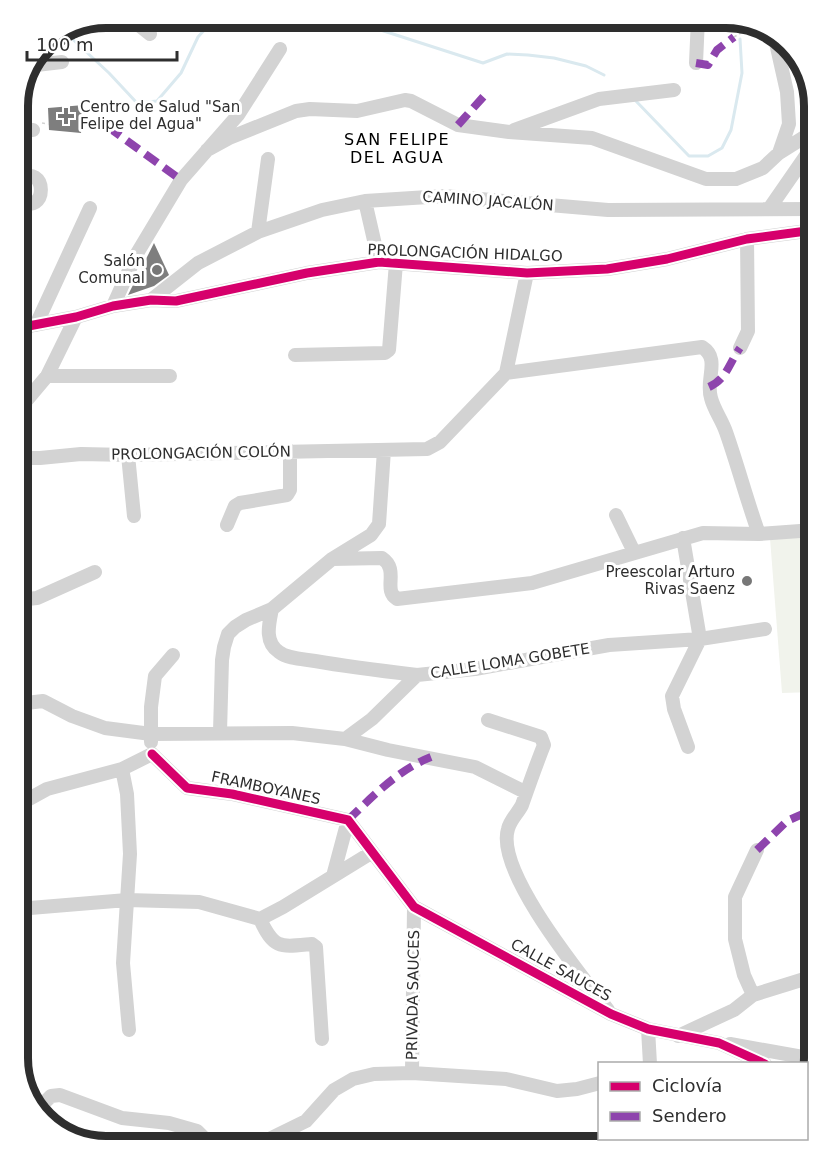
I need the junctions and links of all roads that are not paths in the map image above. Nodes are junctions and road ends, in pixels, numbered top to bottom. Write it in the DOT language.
graph roads {
  1 [pos="143,28"];
  2 [pos="698,29"];
  3 [pos="150,34"];
  4 [pos="777,48"];
  5 [pos="280,49"];
  6 [pos="62,62"];
  7 [pos="696,63"];
  8 [pos="41,64"];
  9 [pos="674,90"];
  10 [pos="29,130"];
  11 [pos="33,130"];
  12 [pos="509,132"];
  13 [pos="804,136"];
  14 [pos="207,150"];
  15 [pos="779,153"];
  16 [pos="268,159"];
  17 [pos="804,159"];
  18 [pos="29,176"];
  19 [pos="365,201"];
  20 [pos="29,203"];
  21 [pos="90,208"];
  22 [pos="804,209"];
  23 [pos="769,210"];
  24 [pos="804,231"];
  25 [pos="258,232"];
  26 [pos="747,239"];
  27 [pos="379,262"];
  28 [pos="396,263"];
  29 [pos="527,273"];
  30 [pos="151,300"];
  31 [pos="113,306"];
  32 [pos="76,317"];
  33 [pos="36,325"];
  34 [pos="29,326"];
  35 [pos="740,348"];
  36 [pos="295,355"];
  37 [pos="506,373"];
  38 [pos="47,376"];
  39 [pos="170,376"];
  40 [pos="29,398"];
  41 [pos="384,450"];
  42 [pos="290,451"];
  43 [pos="128,455"];
  44 [pos="29,458"];
  45 [pos="616,515"];
  46 [pos="134,516"];
  47 [pos="227,525"];
  48 [pos="804,531"];
  49 [pos="759,534"];
  50 [pos="683,538"];
  51 [pos="634,552"];
  52 [pos="332,559"];
  53 [pos="95,572"];
  54 [pos="28,599"];
  55 [pos="273,609"];
  56 [pos="765,629"];
  57 [pos="700,639"];
  58 [pos="173,655"];
  59 [pos="417,675"];
  60 [pos="28,703"];
  61 [pos="488,720"];
  62 [pos="220,732"];
  63 [pos="151,734"];
  64 [pos="345,739"];
  65 [pos="688,747"];
  66 [pos="152,754"];
  67 [pos="122,769"];
  68 [pos="525,792"];
  69 [pos="28,799"];
  70 [pos="348,820"];
  71 [pos="757,850"];
  72 [pos="371,853"];
  73 [pos="333,876"];
  74 [pos="127,900"];
  75 [pos="414,907"];
  76 [pos="28,908"];
  77 [pos="260,919"];
  78 [pos="804,979"];
  79 [pos="753,996"];
  80 [pos="611,1014"];
  81 [pos="648,1029"];
  82 [pos="129,1030"];
  83 [pos="678,1036"];
  84 [pos="322,1039"];
  85 [pos="719,1043"];
  86 [pos="804,1057"];
  87 [pos="650,1062"];
  88 [pos="761,1062"];
  89 [pos="412,1073"];
  90 [pos="598,1084"];
  91 [pos="44,1103"];
  92 [pos="201,1135"];
  93 [pos="277,1135"];
  1 -- 3 [label="street"];
  2 -- 7 [label="street"];
  4 -- 15 [label="street"];
  5 -- 14 [label="street"];
  6 -- 8 [label="street"];
  9 -- 12 [label="street"];
  10 -- 11 [label="street"];
  12 -- 14 [label="street"];
  12 -- 15 [label="street"];
  13 -- 15 [label="street"];
  14 -- 31 [label="street"];
  16 -- 25 [label="street"];
  17 -- 23 [label="street"];
  18 -- 20 [label="street"];
  19 -- 23 [label="street, CAMINO JACALÓN"];
  19 -- 25 [label="street, CAMINO JACALÓN"];
  19 -- 27 [label="street"];
  21 -- 33 [label="street"];
  22 -- 23 [label="street, CAMINO JACALÓN"];
  24 -- 26 [label="street, PROLONGACIÓN HIDALGO"];
  25 -- 30 [label="street, CAMINO JACALÓN"];
  26 -- 29 [label="street, PROLONGACIÓN HIDALGO"];
  26 -- 35 [label="street"];
  27 -- 28 [label="street, PROLONGACIÓN HIDALGO"];
  27 -- 30 [label="street, PROLONGACIÓN HIDALGO"];
  28 -- 29 [label="street, PROLONGACIÓN HIDALGO"];
  28 -- 36 [label="street"];
  29 -- 37 [label="street"];
  30 -- 31 [label="street, PROLONGACIÓN HIDALGO"];
  31 -- 32 [label="street, PROLONGACIÓN HIDALGO"];
  32 -- 33 [label="street, PROLONGACIÓN HIDALGO"];
  32 -- 38 [label="street"];
  33 -- 34 [label="street, PROLONGACIÓN HIDALGO"];
  37 -- 41 [label="street, PROLONGACIÓN COLÓN"];
  37 -- 49 [label="street"];
  38 -- 39 [label="street"];
  38 -- 40 [label="street"];
  41 -- 42 [label="street, PROLONGACIÓN COLÓN"];
  41 -- 52 [label="street"];
  42 -- 43 [label="street, PROLONGACIÓN COLÓN"];
  42 -- 47 [label="street"];
  43 -- 44 [label="street, PROLONGACIÓN COLÓN"];
  43 -- 46 [label="street"];
  45 -- 51 [label="street"];
  48 -- 49 [label="street"];
  49 -- 50 [label="street"];
  50 -- 51 [label="street"];
  50 -- 57 [label="street"];
  51 -- 52 [label="street"];
  52 -- 55 [label="street"];
  53 -- 54 [label="street"];
  55 -- 59 [label="street"];
  55 -- 62 [label="street"];
  56 -- 57 [label="street, CALLE LOMA GOBETE"];
  57 -- 59 [label="street, CALLE LOMA GOBETE"];
  57 -- 65 [label="street"];
  58 -- 63 [label="street"];
  59 -- 64 [label="street, CALLE LOMA GOBETE"];
  60 -- 63 [label="street"];
  61 -- 68 [label="street"];
  62 -- 63 [label="street"];
  62 -- 64 [label="street"];
  63 -- 66 [label="street"];
  64 -- 68 [label="street"];
  66 -- 67 [label="street"];
  66 -- 70 [label="street, FRAMBOYANES"];
  67 -- 69 [label="street"];
  67 -- 74 [label="street"];
  68 -- 80 [label="street"];
  70 -- 72 [label="street"];
  70 -- 73 [label="street"];
  71 -- 79 [label="street"];
  72 -- 73 [label="street"];
  72 -- 75 [label="street, CALLE SAUCES"];
  73 -- 77 [label="street"];
  74 -- 76 [label="street"];
  74 -- 77 [label="street"];
  74 -- 82 [label="street"];
  75 -- 80 [label="street, CALLE SAUCES"];
  75 -- 89 [label="street, PRIVADA SAUCES"];
  77 -- 84 [label="street"];
  78 -- 79 [label="street"];
  79 -- 83 [label="street"];
  80 -- 81 [label="street, CALLE SAUCES"];
  81 -- 83 [label="street, CALLE SAUCES"];
  81 -- 87 [label="street"];
  83 -- 85 [label="street, CALLE SAUCES"];
  85 -- 86 [label="street"];
  85 -- 88 [label="street, CALLE SAUCES"];
  89 -- 90 [label="street, PRIVADA SAUCES"];
  89 -- 93 [label="street"];
  91 -- 92 [label="street"];
}
